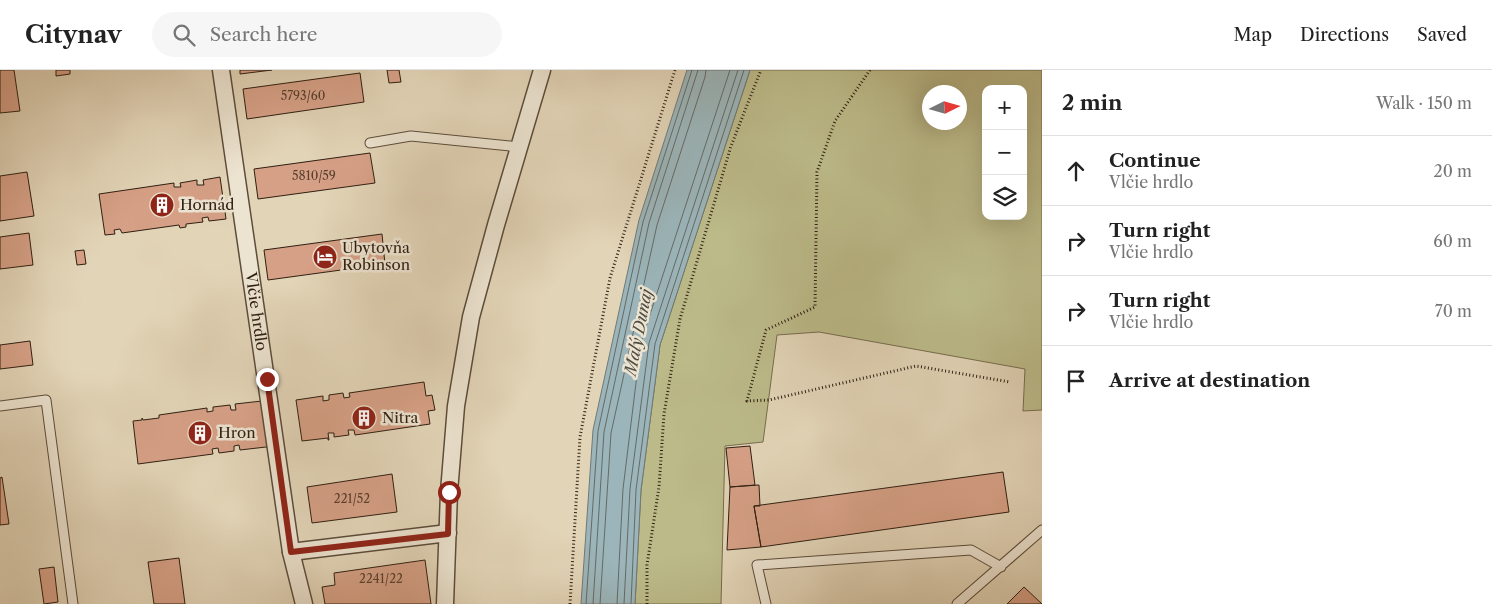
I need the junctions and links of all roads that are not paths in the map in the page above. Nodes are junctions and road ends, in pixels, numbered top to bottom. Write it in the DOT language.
graph roads {
  1 [pos="221,70"];
  2 [pos="542,70"];
  3 [pos="370,143"];
  4 [pos="519,147"];
  5 [pos="0,406"];
  6 [pos="1042,530"];
  7 [pos="448,534"];
  8 [pos="291,552"];
  9 [pos="1001,566"];
  10 [pos="73,604"];
  11 [pos="304,604"];
  12 [pos="445,604"];
  13 [pos="766,604"];
  14 [pos="957,604"];
  1 -- 8 [label="street, Vlčie hrdlo"];
  2 -- 4 [label="street"];
  3 -- 4 [label="lane"];
  4 -- 7 [label="street"];
  5 -- 10 [label="lane"];
  6 -- 9 [label="lane"];
  7 -- 8 [label="street"];
  7 -- 12 [label="street"];
  8 -- 11 [label="street, Vlčie hrdlo"];
  9 -- 13 [label="lane"];
  9 -- 14 [label="lane"];
}
